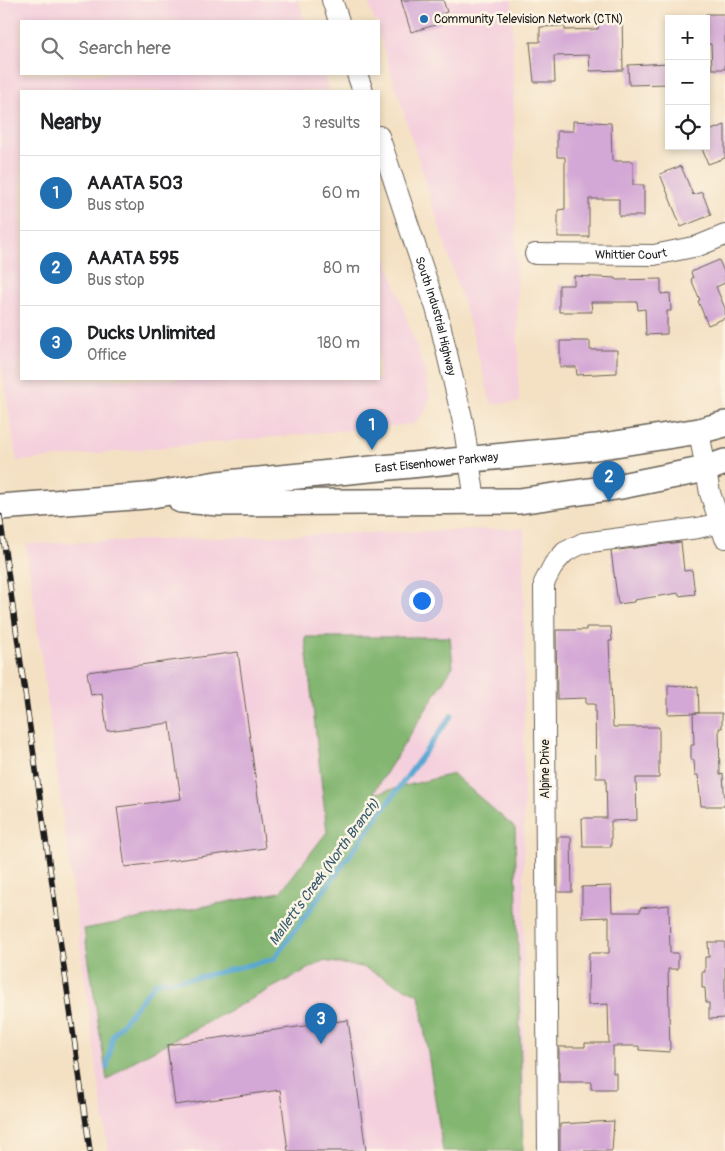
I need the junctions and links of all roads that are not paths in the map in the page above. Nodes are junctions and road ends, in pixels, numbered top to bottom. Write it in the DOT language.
graph roads {
  1 [pos="332,0"];
  2 [pos="339,20"];
  3 [pos="357,75"];
  4 [pos="363,90"];
  5 [pos="380,139"];
  6 [pos="725,236"];
  7 [pos="535,254"];
  8 [pos="725,424"];
  9 [pos="699,432"];
  10 [pos="470,461"];
  11 [pos="716,465"];
  12 [pos="146,496"];
  13 [pos="475,500"];
  14 [pos="0,507"];
  15 [pos="723,531"];
  16 [pos="548,1151"];
  1 -- 2 [label="street"];
  3 -- 4 [label="street"];
  5 -- 10 [label="street, South Industrial Highway"];
  6 -- 7 [label="street, Whittier Court"];
  8 -- 9 [label="main road, East Eisenhower Parkway"];
  9 -- 10 [label="main road, East Eisenhower Parkway"];
  9 -- 11 [label="street, Alpine Drive"];
  10 -- 12 [label="main road, East Eisenhower Parkway"];
  10 -- 13 [label="street, South Industrial Highway"];
  11 -- 13 [label="main road, East Eisenhower Parkway"];
  11 -- 15 [label="street, Alpine Drive"];
  12 -- 13 [label="main road, East Eisenhower Parkway"];
  12 -- 14 [label="main road, East Eisenhower Parkway"];
  15 -- 16 [label="street, Alpine Drive"];
}
